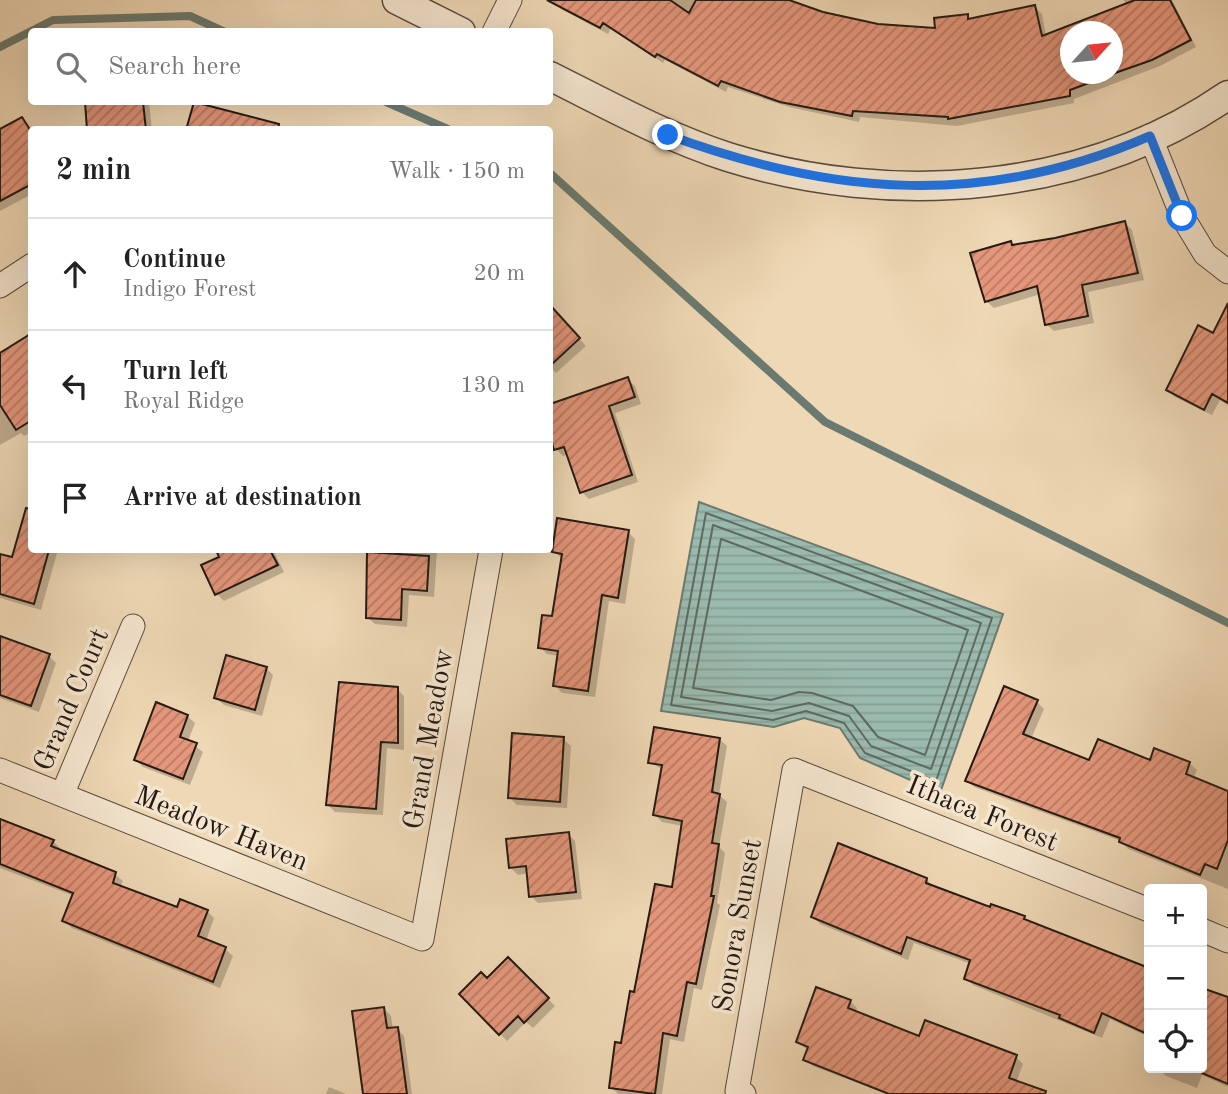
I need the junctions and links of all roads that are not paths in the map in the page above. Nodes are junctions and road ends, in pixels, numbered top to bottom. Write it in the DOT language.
graph roads {
  1 [pos="397,0"];
  2 [pos="510,0"];
  3 [pos="453,28"];
  4 [pos="496,28"];
  5 [pos="553,78"];
  6 [pos="1228,95"];
  7 [pos="1150,136"];
  8 [pos="28,268"];
  9 [pos="1228,272"];
  10 [pos="0,286"];
  11 [pos="490,553"];
  12 [pos="133,626"];
  13 [pos="0,770"];
  14 [pos="794,770"];
  15 [pos="62,795"];
  16 [pos="1144,908"];
  17 [pos="1207,932"];
  18 [pos="422,939"];
  19 [pos="1228,941"];
  20 [pos="741,1093"];
  1 -- 3 [label="street"];
  2 -- 4 [label="street"];
  5 -- 7 [label="street"];
  6 -- 7 [label="street"];
  7 -- 9 [label="street"];
  8 -- 10 [label="street"];
  11 -- 18 [label="street, Grand Meadow"];
  12 -- 15 [label="street, Grand Court"];
  13 -- 15 [label="street, Meadow Haven"];
  14 -- 16 [label="street, Ithaca Forest"];
  14 -- 20 [label="street, Sonora Sunset"];
  15 -- 18 [label="street, Meadow Haven"];
  17 -- 19 [label="street"];
}
